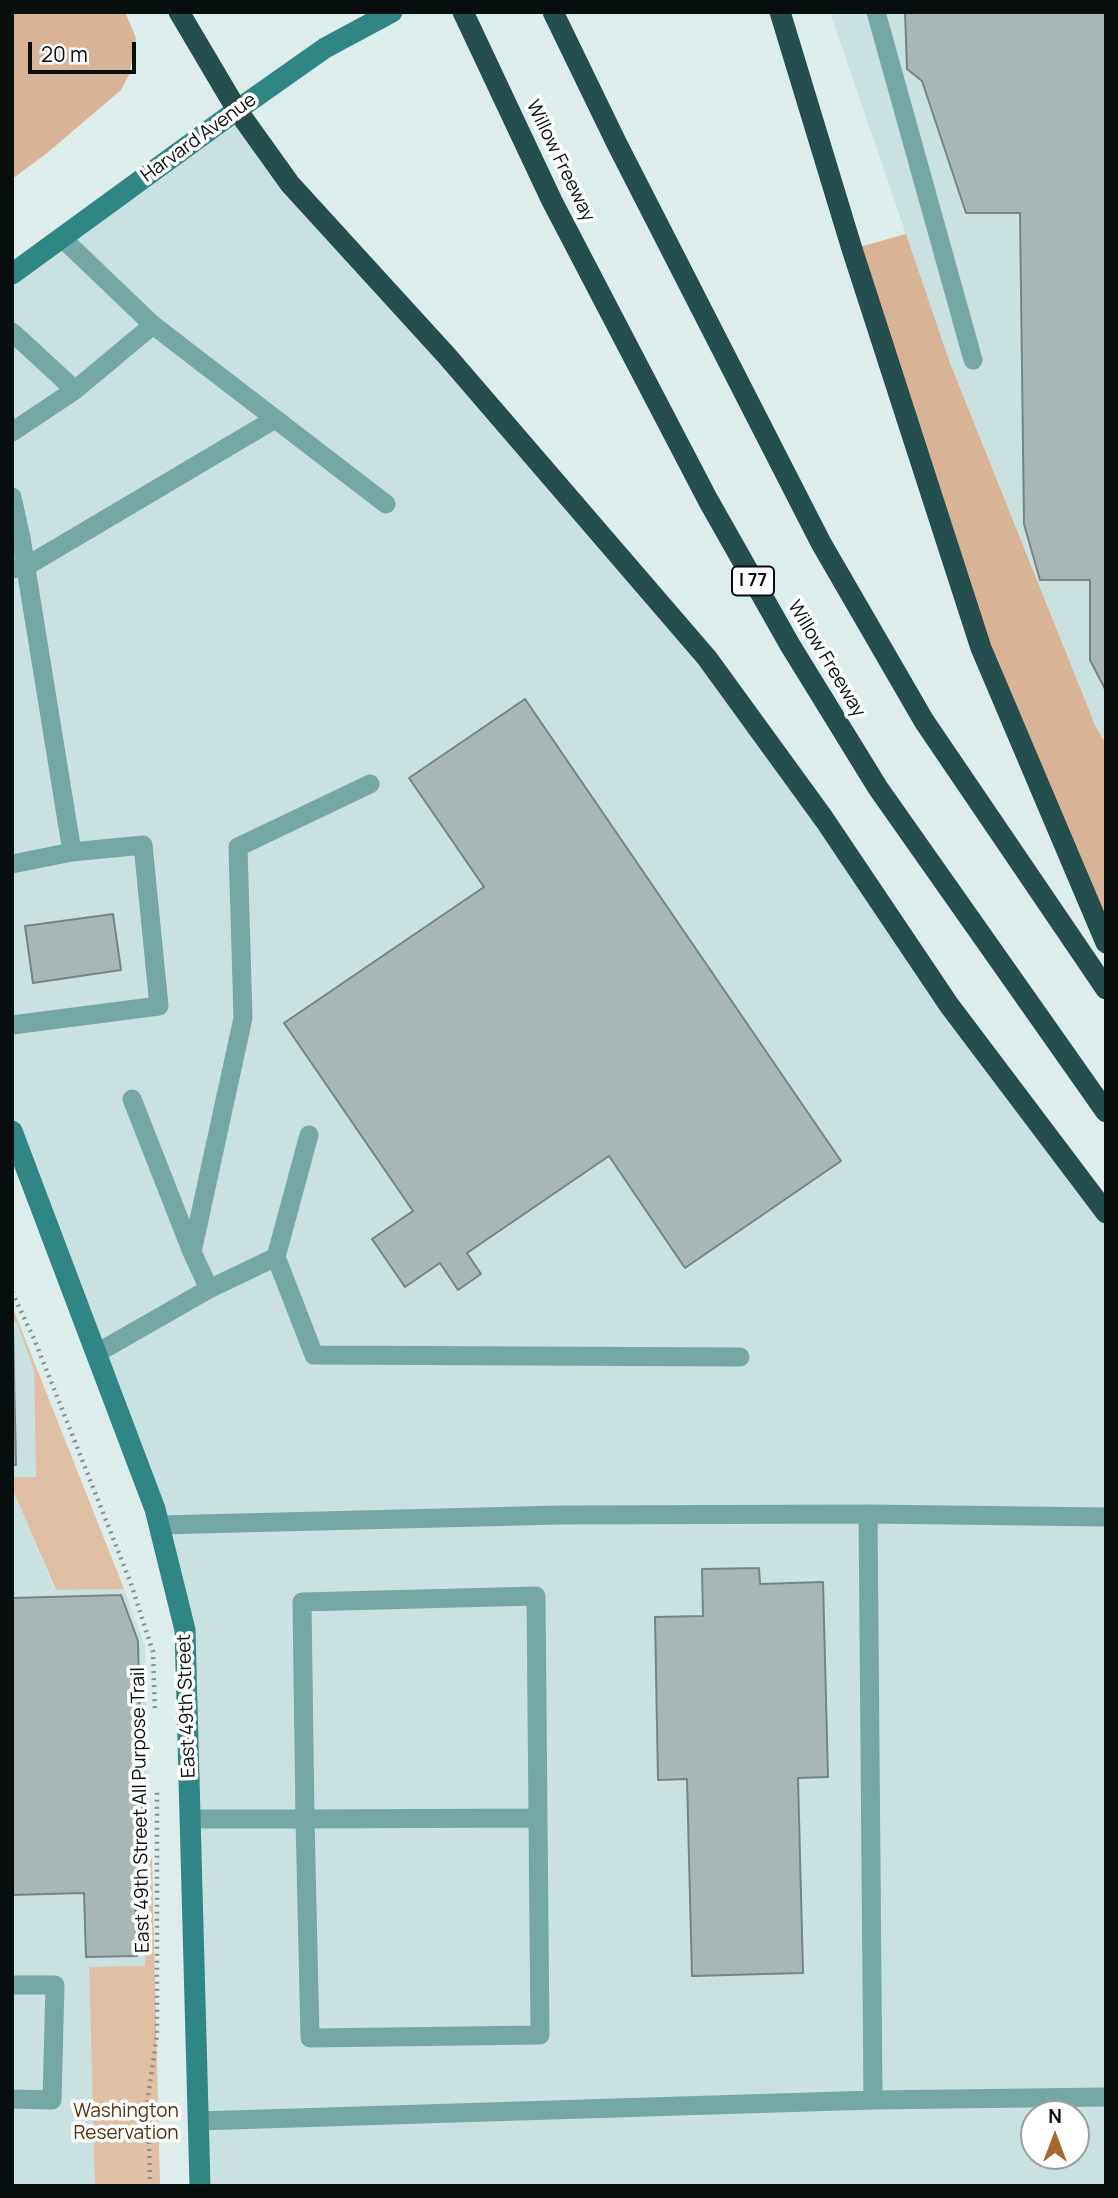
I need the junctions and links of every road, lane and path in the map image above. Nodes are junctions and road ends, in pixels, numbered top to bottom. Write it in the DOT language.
graph roads {
  1 [pos="179,12"];
  2 [pos="392,12"];
  3 [pos="463,12"];
  4 [pos="553,12"];
  5 [pos="780,12"];
  6 [pos="876,12"];
  7 [pos="237,110"];
  8 [pos="62,238"];
  9 [pos="12,274"];
  10 [pos="153,325"];
  11 [pos="12,332"];
  12 [pos="973,360"];
  13 [pos="75,390"];
  14 [pos="275,419"];
  15 [pos="12,432"];
  16 [pos="12,497"];
  17 [pos="386,504"];
  18 [pos="19,568"];
  19 [pos="370,783"];
  20 [pos="72,852"];
  21 [pos="12,864"];
  22 [pos="1106,943"];
  23 [pos="1106,989"];
  24 [pos="12,1025"];
  25 [pos="132,1099"];
  26 [pos="1106,1112"];
  27 [pos="12,1131"];
  28 [pos="309,1135"];
  29 [pos="1106,1213"];
  30 [pos="192,1252"];
  31 [pos="276,1257"];
  32 [pos="209,1289"];
  33 [pos="12,1292"];
  34 [pos="97,1353"];
  35 [pos="740,1357"];
  36 [pos="868,1514"];
  37 [pos="1106,1517"];
  38 [pos="159,1525"];
  39 [pos="155,1720"];
  40 [pos="157,1787"];
  41 [pos="538,1818"];
  42 [pos="190,1819"];
  43 [pos="305,1819"];
  44 [pos="12,1985"];
  45 [pos="1106,2097"];
  46 [pos="12,2099"];
  47 [pos="873,2100"];
  48 [pos="198,2121"];
  49 [pos="150,2186"];
  50 [pos="200,2186"];
  1 -- 7 [label="highway"];
  2 -- 7 [label="street, Harvard Avenue"];
  3 -- 26 [label="highway, Willow Freeway / I 77"];
  4 -- 23 [label="highway"];
  5 -- 22 [label="highway"];
  6 -- 12 [label="lane"];
  7 -- 8 [label="street, Harvard Avenue"];
  7 -- 29 [label="highway"];
  8 -- 9 [label="street, Harvard Avenue"];
  8 -- 10 [label="lane"];
  10 -- 13 [label="lane"];
  10 -- 14 [label="lane"];
  11 -- 13 [label="lane"];
  13 -- 15 [label="lane"];
  14 -- 17 [label="lane"];
  14 -- 18 [label="lane"];
  16 -- 18 [label="lane"];
  18 -- 20 [label="lane"];
  19 -- 30 [label="lane"];
  20 -- 21 [label="lane"];
  20 -- 24 [label="lane"];
  25 -- 30 [label="lane"];
  27 -- 34 [label="street, East 49th Street"];
  28 -- 31 [label="lane"];
  30 -- 32 [label="lane"];
  31 -- 32 [label="lane"];
  31 -- 35 [label="lane"];
  32 -- 34 [label="lane"];
  33 -- 39 [label="path, East 49th Street All Purpose Trail"];
  34 -- 38 [label="street, East 49th Street"];
  36 -- 37 [label="lane"];
  36 -- 38 [label="lane"];
  36 -- 47 [label="lane"];
  38 -- 42 [label="street, East 49th Street"];
  40 -- 49 [label="path, East 49th Street All Purpose Trail"];
  41 -- 43 [label="lane"];
  41 -- 43 [label="lane"];
  41 -- 43 [label="lane"];
  42 -- 43 [label="lane"];
  42 -- 48 [label="street, East 49th Street"];
  44 -- 46 [label="lane"];
  45 -- 47 [label="lane"];
  47 -- 48 [label="lane"];
  48 -- 50 [label="street, East 49th Street"];
}
